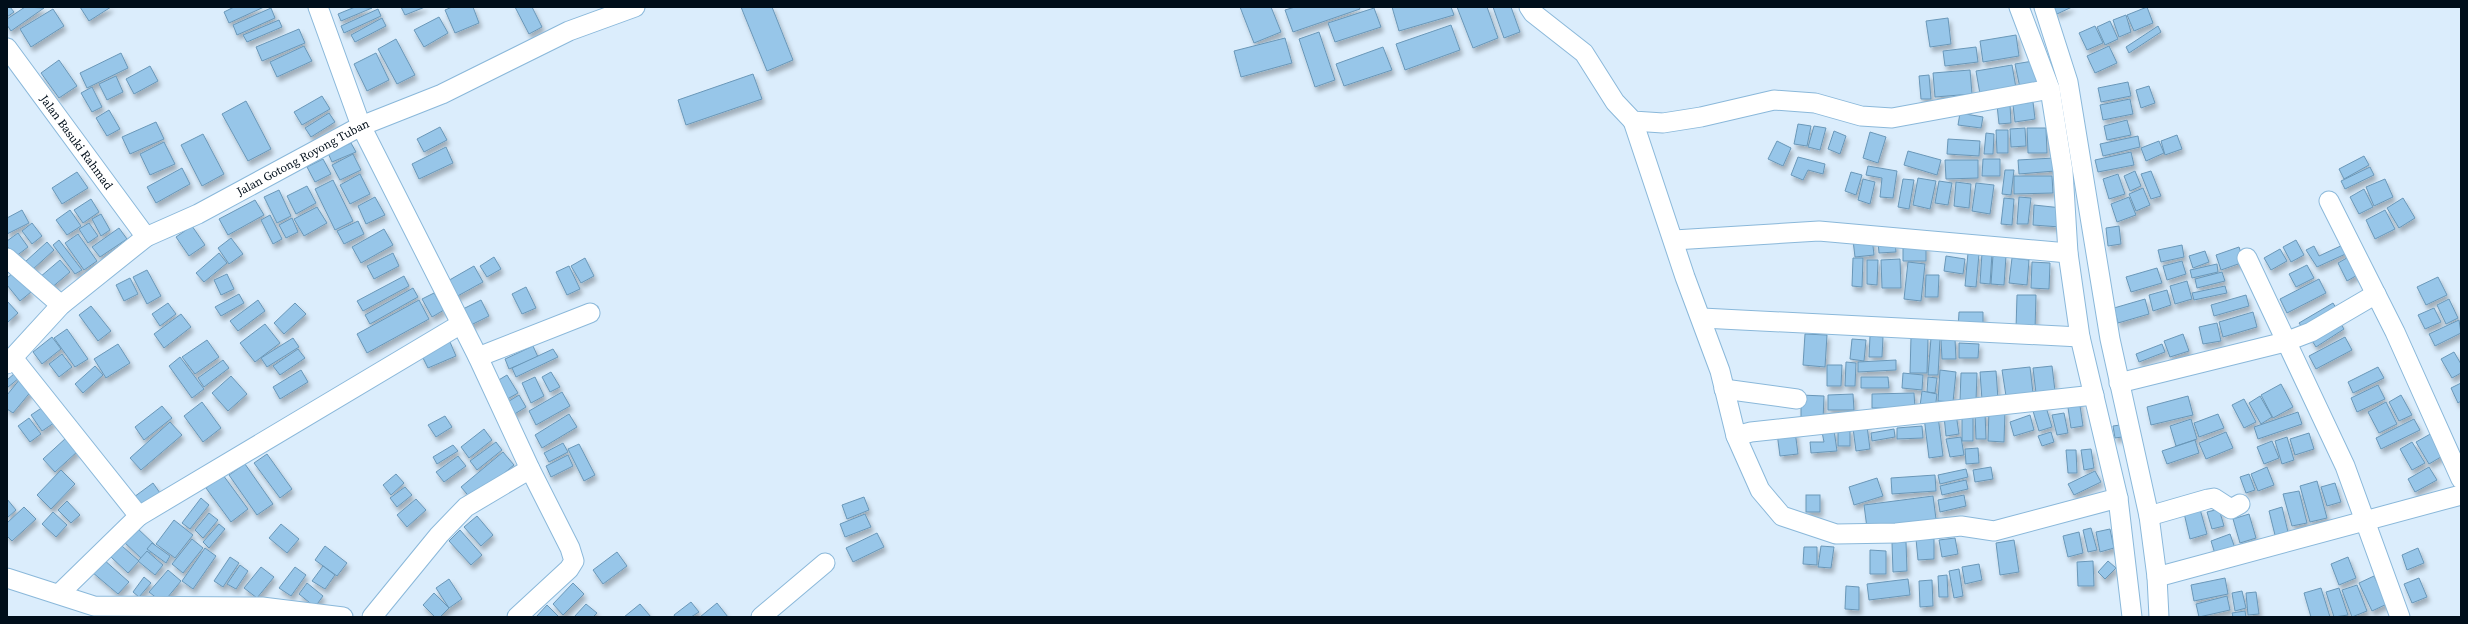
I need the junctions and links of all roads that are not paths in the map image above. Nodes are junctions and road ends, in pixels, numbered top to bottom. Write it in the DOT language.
graph roads {
  1 [pos="318,7"];
  2 [pos="635,7"];
  3 [pos="1529,7"];
  4 [pos="2019,7"];
  5 [pos="2044,7"];
  6 [pos="7,48"];
  7 [pos="2050,89"];
  8 [pos="1633,121"];
  9 [pos="361,126"];
  10 [pos="2329,201"];
  11 [pos="146,237"];
  12 [pos="1674,240"];
  13 [pos="2068,253"];
  14 [pos="7,258"];
  15 [pos="2247,258"];
  16 [pos="2376,294"];
  17 [pos="61,305"];
  18 [pos="590,313"];
  19 [pos="1702,318"];
  20 [pos="461,324"];
  21 [pos="2080,337"];
  22 [pos="2285,342"];
  23 [pos="478,357"];
  24 [pos="10,361"];
  25 [pos="2119,383"];
  26 [pos="1724,389"];
  27 [pos="2094,395"];
  28 [pos="1797,399"];
  29 [pos="1736,436"];
  30 [pos="530,469"];
  31 [pos="2461,479"];
  32 [pos="2461,495"];
  33 [pos="2118,498"];
  34 [pos="2240,504"];
  35 [pos="140,516"];
  36 [pos="2149,516"];
  37 [pos="2364,521"];
  38 [pos="825,563"];
  39 [pos="2157,576"];
  40 [pos="7,578"];
  41 [pos="60,594"];
  42 [pos="343,617"];
  43 [pos="372,617"];
  44 [pos="516,617"];
  45 [pos="761,617"];
  46 [pos="2132,617"];
  47 [pos="2159,617"];
  48 [pos="2400,617"];
  1 -- 9 [label="street"];
  2 -- 9 [label="street, Jalan Gotong Royong Tuban"];
  3 -- 8 [label="street"];
  4 -- 7 [label="street"];
  5 -- 25 [label="street"];
  6 -- 11 [label="street, Jalan Basuki Rahmad"];
  7 -- 8 [label="street"];
  7 -- 13 [label="street"];
  8 -- 12 [label="street"];
  9 -- 11 [label="street, Jalan Gotong Royong Tuban"];
  9 -- 20 [label="street"];
  10 -- 16 [label="street"];
  11 -- 17 [label="street, Jalan Gotong Royong Tuban"];
  12 -- 13 [label="street"];
  12 -- 19 [label="street"];
  13 -- 21 [label="street"];
  14 -- 17 [label="street"];
  15 -- 22 [label="street"];
  16 -- 22 [label="street"];
  16 -- 31 [label="street"];
  17 -- 24 [label="street, Jalan Gotong Royong Tuban"];
  18 -- 23 [label="street"];
  19 -- 21 [label="street"];
  19 -- 26 [label="street"];
  20 -- 23 [label="street"];
  20 -- 35 [label="street"];
  21 -- 27 [label="street"];
  22 -- 25 [label="street"];
  22 -- 37 [label="street"];
  23 -- 30 [label="street"];
  24 -- 35 [label="street"];
  25 -- 36 [label="street"];
  26 -- 28 [label="street"];
  26 -- 29 [label="street"];
  27 -- 29 [label="street"];
  27 -- 33 [label="street"];
  29 -- 33 [label="street"];
  30 -- 43 [label="street"];
  30 -- 44 [label="street"];
  32 -- 37 [label="street"];
  33 -- 46 [label="street"];
  34 -- 36 [label="street"];
  35 -- 41 [label="street"];
  36 -- 39 [label="street"];
  37 -- 39 [label="street"];
  37 -- 48 [label="street"];
  38 -- 45 [label="street"];
  39 -- 47 [label="street"];
  40 -- 41 [label="street"];
  41 -- 42 [label="street"];
}
